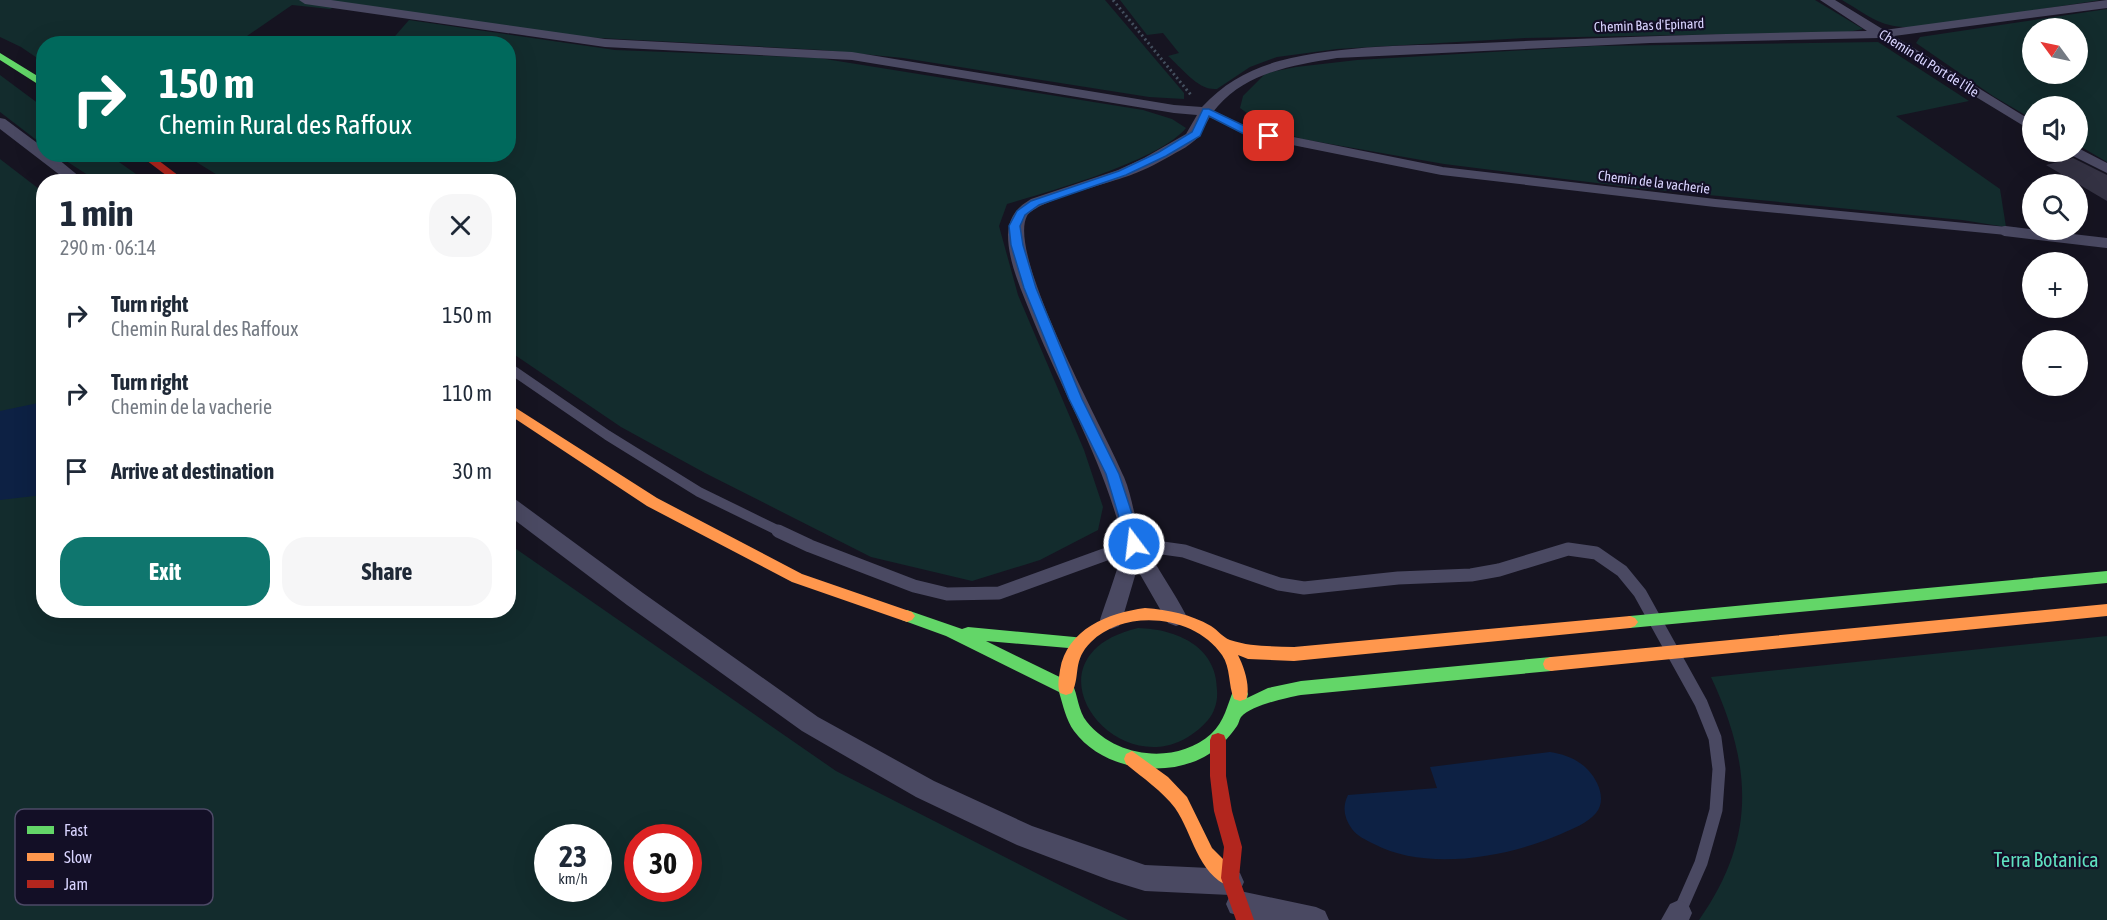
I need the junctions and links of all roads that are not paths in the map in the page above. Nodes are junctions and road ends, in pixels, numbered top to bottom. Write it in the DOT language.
graph roads {
  1 [pos="304,0"];
  2 [pos="1826,0"];
  3 [pos="2107,4"];
  4 [pos="1884,34"];
  5 [pos="0,56"];
  6 [pos="36,80"];
  7 [pos="1206,111"];
  8 [pos="2022,121"];
  9 [pos="0,122"];
  10 [pos="36,149"];
  11 [pos="2088,159"];
  12 [pos="53,162"];
  13 [pos="154,162"];
  14 [pos="2107,169"];
  15 [pos="68,174"];
  16 [pos="171,174"];
  17 [pos="2107,243"];
  18 [pos="516,372"];
  19 [pos="516,412"];
  20 [pos="516,510"];
  21 [pos="1134,544"];
  22 [pos="2107,578"];
  23 [pos="2107,610"];
  24 [pos="1176,617"];
  25 [pos="1111,620"];
  26 [pos="951,631"];
  27 [pos="1080,643"];
  28 [pos="1220,643"];
  29 [pos="1066,688"];
  30 [pos="1236,712"];
  31 [pos="1218,740"];
  32 [pos="1131,759"];
  33 [pos="1236,896"];
  34 [pos="1676,917"];
  35 [pos="1316,920"];
  1 -- 7 [label="street"];
  2 -- 4 [label="street, Chemin du Port de l'Île"];
  3 -- 4 [label="street, Chemin Bas d'Epinard"];
  4 -- 7 [label="street, Chemin Bas d'Epinard"];
  4 -- 8 [label="street, Chemin du Port de l'Île"];
  5 -- 6 [label="main road"];
  7 -- 17 [label="lane, Chemin de la vacherie"];
  7 -- 21 [label="street, Chemin Bas d'Epinard"];
  9 -- 10 [label="street"];
  11 -- 14 [label="street"];
  12 -- 15 [label="street"];
  13 -- 16 [label="main road"];
  18 -- 21 [label="lane"];
  19 -- 26 [label="main road"];
  20 -- 33 [label="street"];
  21 -- 24 [label="street"];
  21 -- 25 [label="street"];
  21 -- 34 [label="lane"];
  22 -- 28 [label="main road"];
  23 -- 30 [label="main road"];
  24 -- 25 [label="main road"];
  24 -- 28 [label="main road"];
  25 -- 27 [label="main road"];
  26 -- 27 [label="main road"];
  26 -- 29 [label="main road"];
  27 -- 29 [label="main road"];
  28 -- 30 [label="main road"];
  29 -- 32 [label="main road"];
  30 -- 31 [label="main road"];
  31 -- 32 [label="main road"];
  31 -- 33 [label="main road"];
  32 -- 33 [label="main road"];
  33 -- 35 [label="street"];
}
